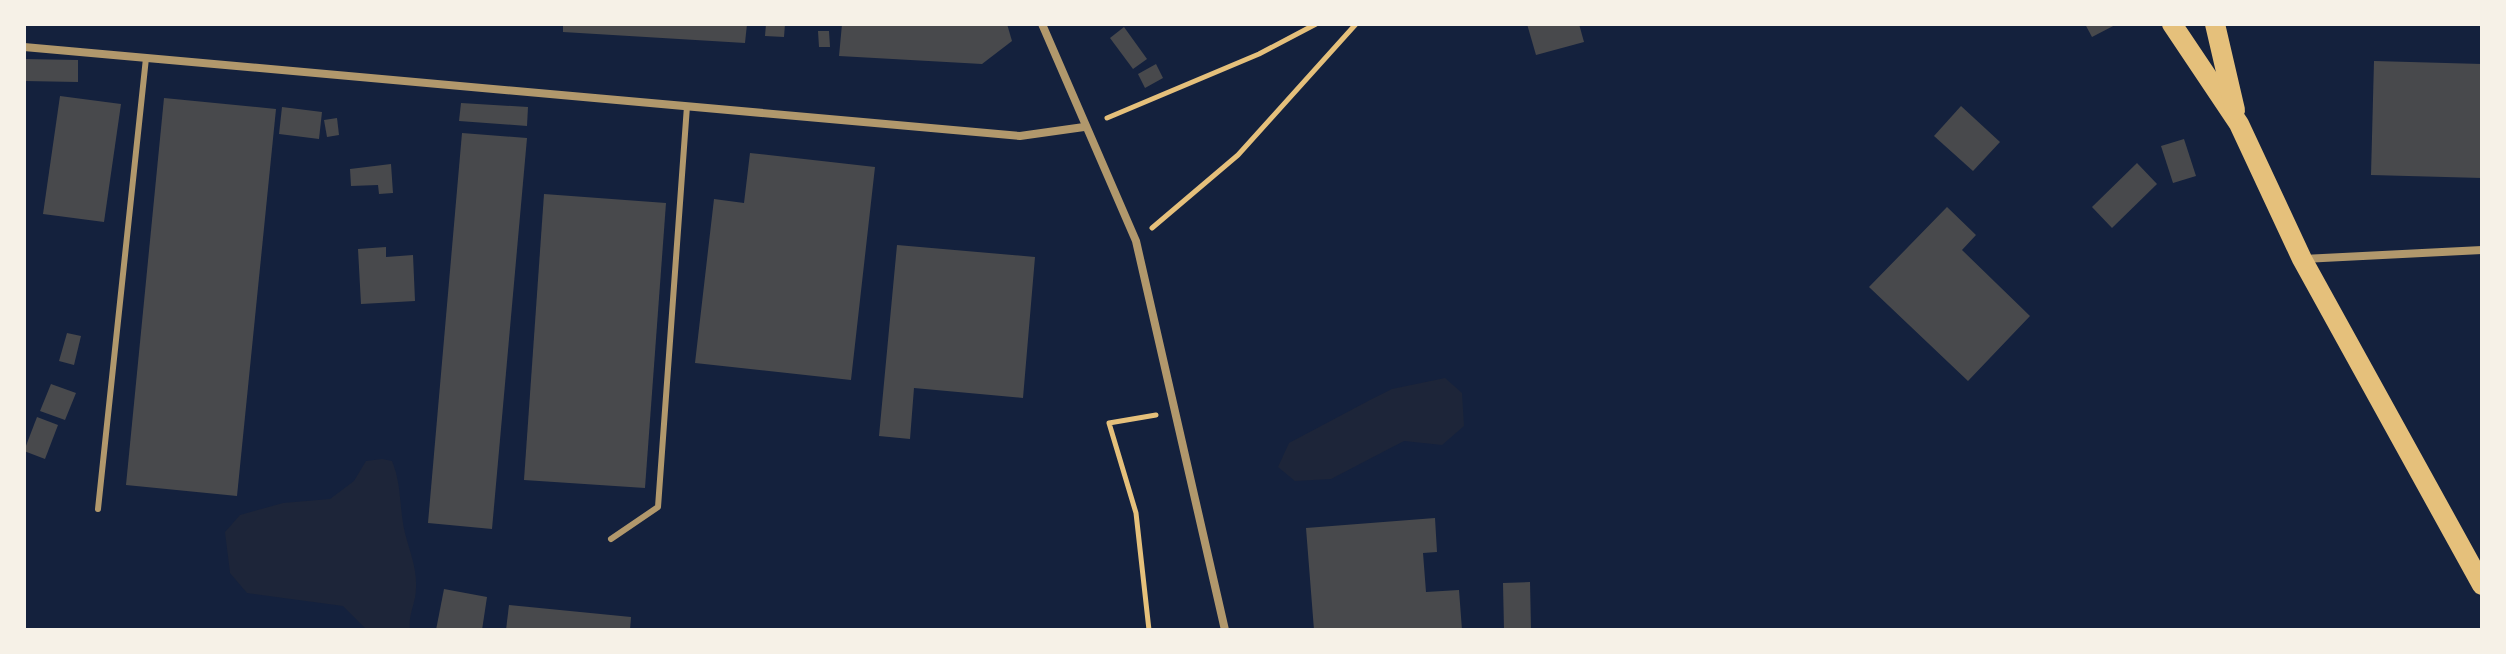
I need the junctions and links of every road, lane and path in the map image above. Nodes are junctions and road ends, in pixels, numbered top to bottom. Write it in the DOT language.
graph roads {
  1 [pos="1042,24"];
  2 [pos="1316,24"];
  3 [pos="1356,24"];
  4 [pos="2172,24"];
  5 [pos="2215,24"];
  6 [pos="24,47"];
  7 [pos="146,58"];
  8 [pos="687,106"];
  9 [pos="2239,124"];
  10 [pos="1084,127"];
  11 [pos="1136,241"];
  12 [pos="2482,250"];
  13 [pos="2302,259"];
  14 [pos="1176,411"];
  15 [pos="98,509"];
  16 [pos="611,539"];
  17 [pos="2482,585"];
  18 [pos="1149,630"];
  19 [pos="1225,630"];
  1 -- 10 [label="street"];
  2 -- 10 [label="path"];
  3 -- 11 [label="path"];
  4 -- 9 [label="main road"];
  5 -- 9 [label="main road"];
  6 -- 7 [label="street"];
  7 -- 8 [label="street"];
  7 -- 15 [label="lane"];
  8 -- 10 [label="street"];
  8 -- 16 [label="lane"];
  9 -- 13 [label="main road"];
  10 -- 11 [label="street"];
  11 -- 14 [label="street"];
  12 -- 13 [label="street"];
  13 -- 17 [label="main road"];
  14 -- 18 [label="path"];
  14 -- 19 [label="street"];
}
